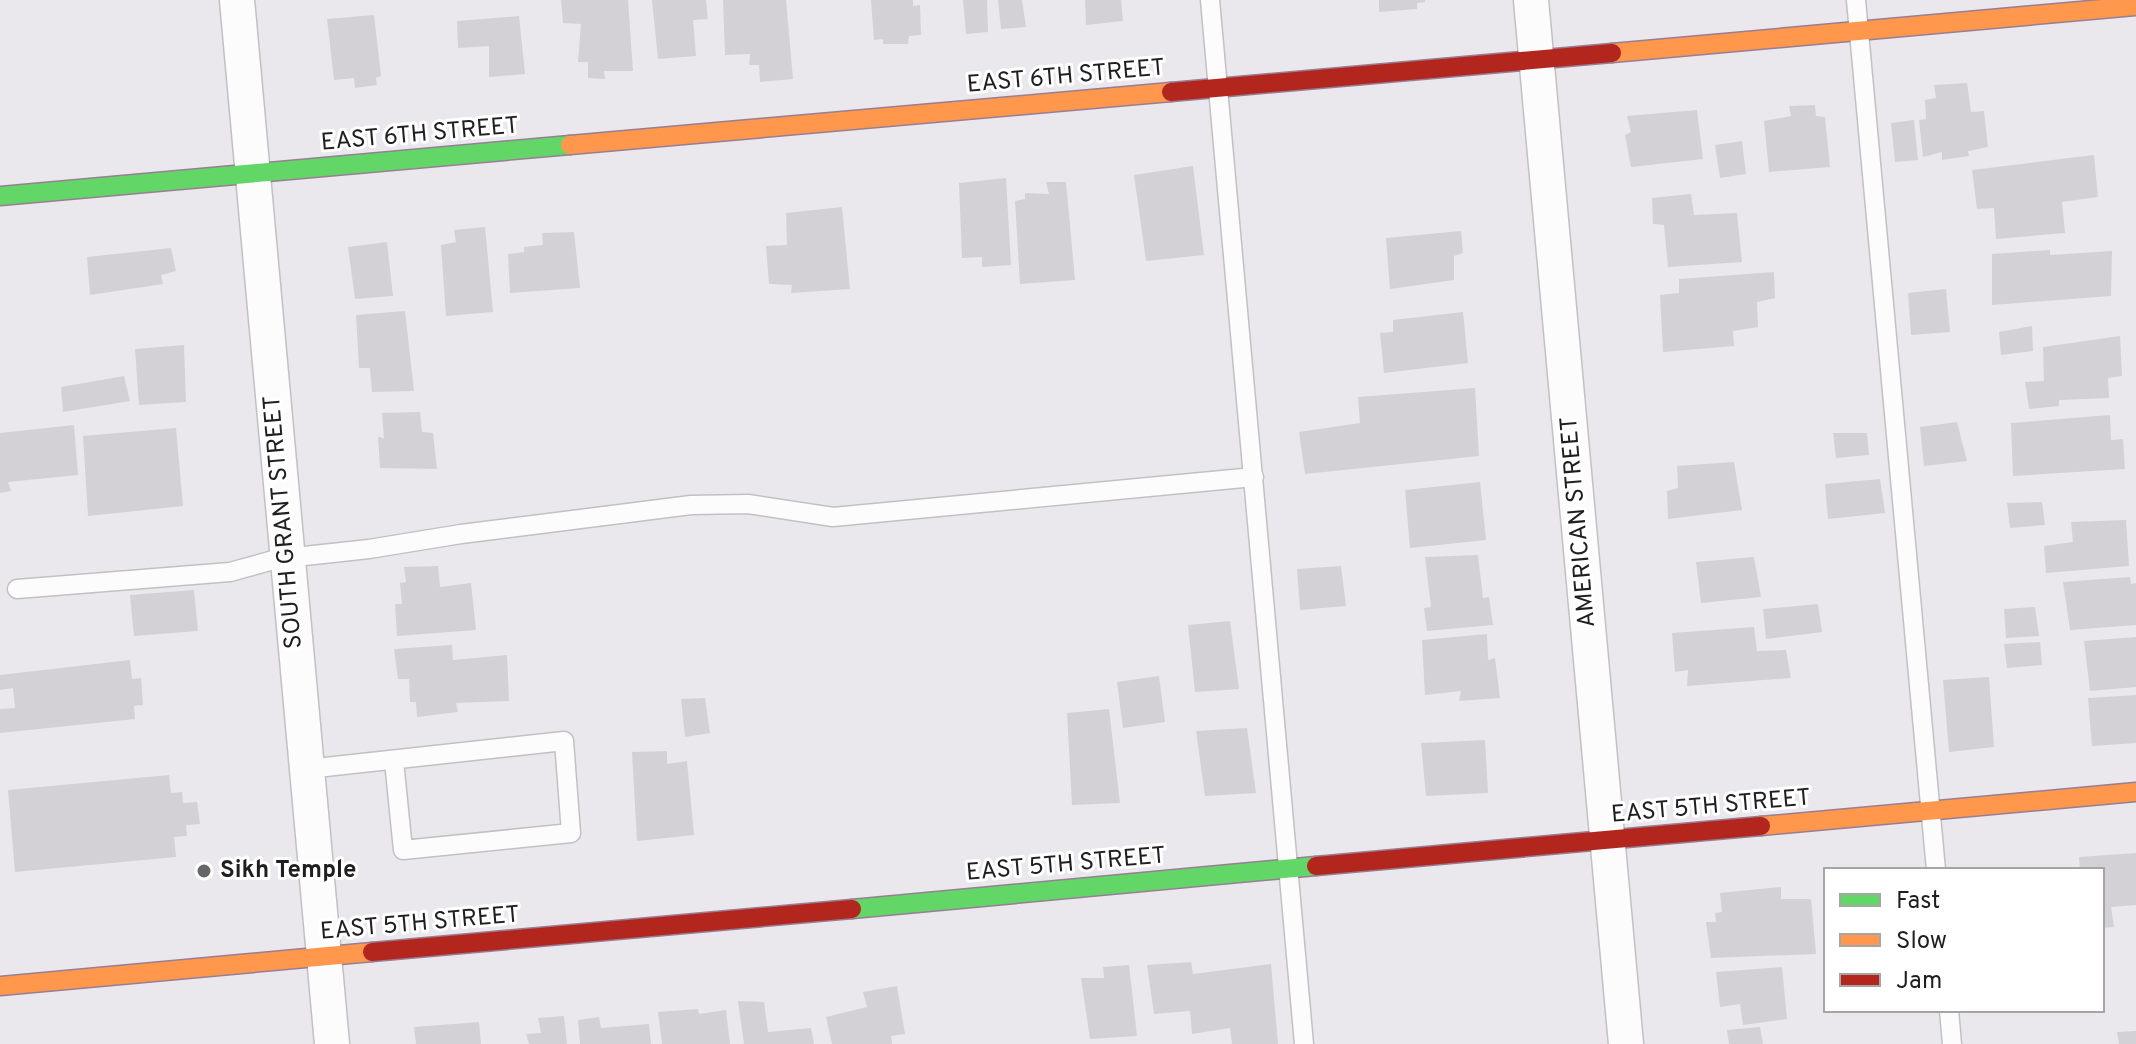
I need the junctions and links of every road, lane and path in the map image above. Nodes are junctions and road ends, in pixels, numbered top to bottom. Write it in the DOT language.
graph roads {
  1 [pos="237,0"];
  2 [pos="1210,0"];
  3 [pos="1531,0"];
  4 [pos="1856,0"];
  5 [pos="2136,6"];
  6 [pos="1858,31"];
  7 [pos="1537,59"];
  8 [pos="1218,88"];
  9 [pos="253,174"];
  10 [pos="0,196"];
  11 [pos="1254,477"];
  12 [pos="287,558"];
  13 [pos="17,589"];
  14 [pos="394,761"];
  15 [pos="307,769"];
  16 [pos="2136,792"];
  17 [pos="1930,811"];
  18 [pos="1608,840"];
  19 [pos="1936,868"];
  20 [pos="1289,869"];
  21 [pos="324,957"];
  22 [pos="0,986"];
  23 [pos="1949,1012"];
  24 [pos="332,1044"];
  25 [pos="1304,1044"];
  26 [pos="1626,1044"];
  27 [pos="1952,1044"];
  1 -- 9 [label="street, SOUTH GRANT STREET"];
  2 -- 8 [label="lane"];
  3 -- 7 [label="street, AMERICAN STREET"];
  4 -- 6 [label="lane"];
  5 -- 6 [label="street, EAST 6TH STREET"];
  6 -- 7 [label="street, EAST 6TH STREET"];
  6 -- 17 [label="lane"];
  7 -- 8 [label="street, EAST 6TH STREET"];
  7 -- 18 [label="street, AMERICAN STREET"];
  8 -- 9 [label="street, EAST 6TH STREET"];
  8 -- 11 [label="lane"];
  9 -- 10 [label="street, EAST 6TH STREET"];
  9 -- 12 [label="street, SOUTH GRANT STREET"];
  11 -- 12 [label="lane"];
  11 -- 20 [label="lane"];
  12 -- 13 [label="lane"];
  12 -- 15 [label="street, SOUTH GRANT STREET"];
  14 -- 14 [label="lane"];
  14 -- 15 [label="lane"];
  15 -- 21 [label="street, SOUTH GRANT STREET"];
  16 -- 17 [label="street, EAST 5TH STREET"];
  17 -- 18 [label="street, EAST 5TH STREET"];
  17 -- 19 [label="lane"];
  18 -- 20 [label="street, EAST 5TH STREET"];
  18 -- 26 [label="street, AMERICAN STREET"];
  20 -- 21 [label="street, EAST 5TH STREET"];
  20 -- 25 [label="lane"];
  21 -- 22 [label="street, EAST 5TH STREET"];
  21 -- 24 [label="street, SOUTH GRANT STREET"];
  23 -- 27 [label="lane"];
}
